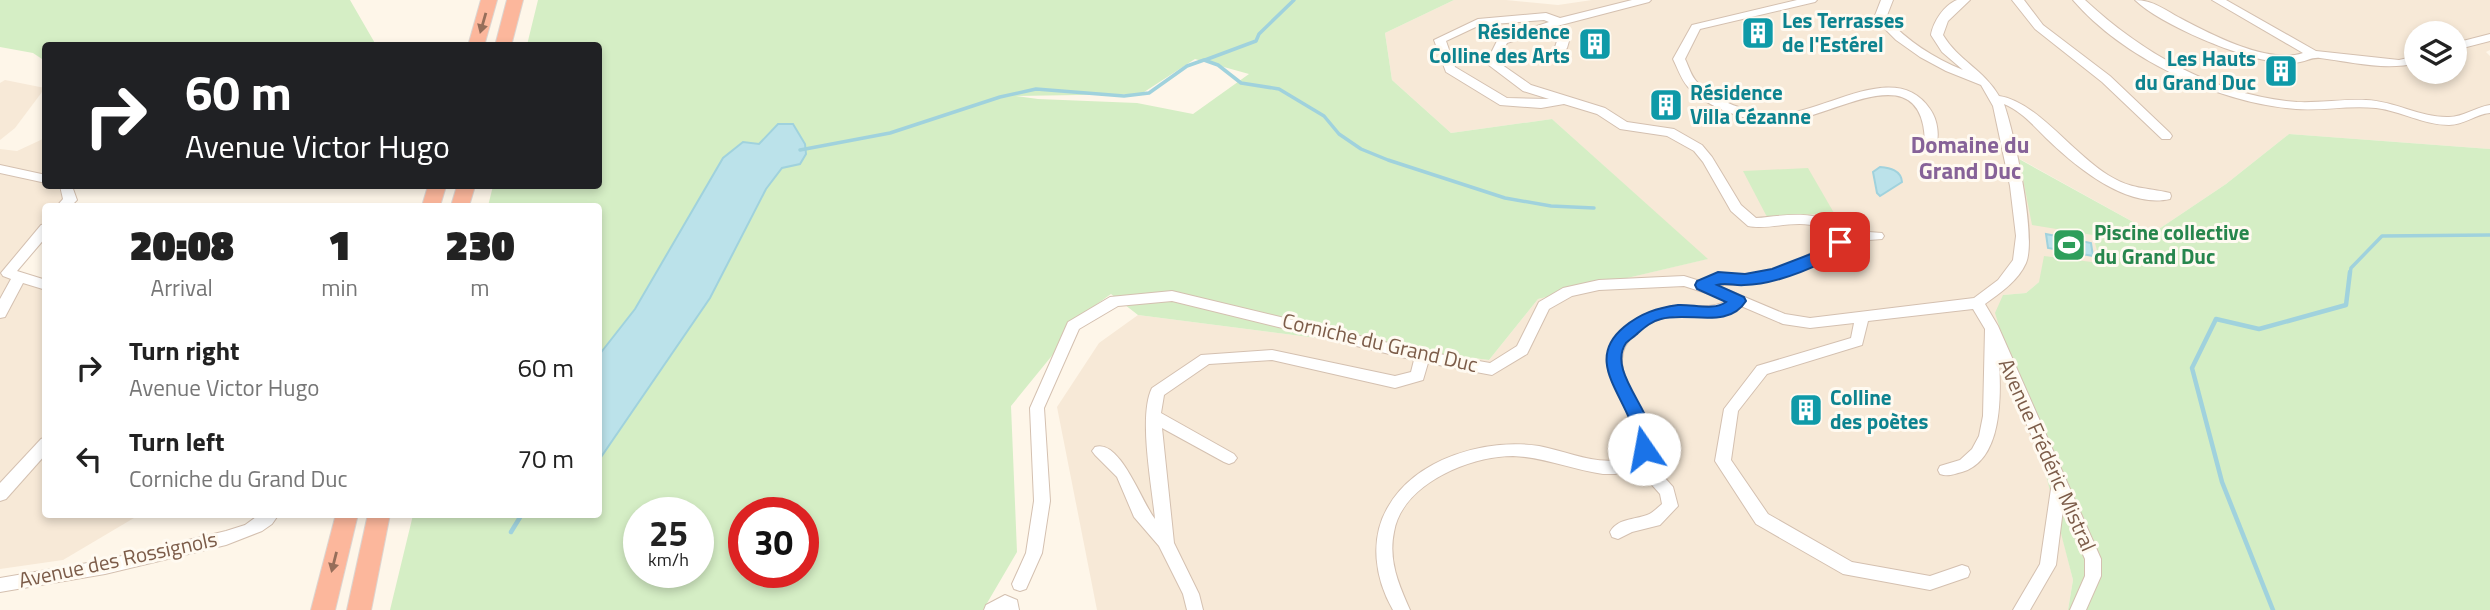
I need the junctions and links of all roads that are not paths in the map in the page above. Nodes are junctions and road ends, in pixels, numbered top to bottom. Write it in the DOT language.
graph roads {
  1 [pos="489,0"];
  2 [pos="515,0"];
  3 [pos="1645,0"];
  4 [pos="1811,0"];
  5 [pos="1887,0"];
  6 [pos="1964,0"];
  7 [pos="2018,0"];
  8 [pos="2079,0"];
  9 [pos="2141,0"];
  10 [pos="2218,0"];
  11 [pos="1554,23"];
  12 [pos="2490,37"];
  13 [pos="477,42"];
  14 [pos="504,42"];
  15 [pos="2467,44"];
  16 [pos="2313,54"];
  17 [pos="1551,59"];
  18 [pos="2404,63"];
  19 [pos="1983,80"];
  20 [pos="1567,99"];
  21 [pos="1996,99"];
  22 [pos="2490,109"];
  23 [pos="2166,136"];
  24 [pos="1931,147"];
  25 [pos="0,169"];
  26 [pos="42,178"];
  27 [pos="2165,196"];
  28 [pos="42,233"];
  29 [pos="1877,236"];
  30 [pos="1840,242"];
  31 [pos="18,278"];
  32 [pos="42,284"];
  33 [pos="1703,285"];
  34 [pos="1738,301"];
  35 [pos="1977,303"];
  36 [pos="0,313"];
  37 [pos="1862,318"];
  38 [pos="1991,326"];
  39 [pos="1422,356"];
  40 [pos="1153,416"];
  41 [pos="42,447"];
  42 [pos="1100,451"];
  43 [pos="1229,458"];
  44 [pos="1640,460"];
  45 [pos="1946,470"];
  46 [pos="2059,485"];
  47 [pos="0,494"];
  48 [pos="268,518"];
  49 [pos="346,518"];
  50 [pos="378,518"];
  51 [pos="1618,532"];
  52 [pos="1167,543"];
  53 [pos="1962,572"];
  54 [pos="0,585"];
  55 [pos="1010,600"];
  56 [pos="323,610"];
  57 [pos="359,610"];
  58 [pos="1195,610"];
  59 [pos="1402,610"];
  60 [pos="2021,610"];
  61 [pos="2078,610"];
  1 -- 13 [label="highway, one-way"];
  2 -- 14 [label="highway"];
  3 -- 11 [label="street"];
  4 -- 24 [label="street"];
  5 -- 19 [label="street"];
  6 -- 19 [label="street"];
  7 -- 23 [label="street"];
  8 -- 22 [label="street"];
  9 -- 16 [label="street"];
  10 -- 16 [label="street"];
  11 -- 17 [label="street"];
  11 -- 20 [label="street"];
  11 -- 20 [label="street"];
  12 -- 15 [label="street"];
  16 -- 18 [label="street"];
  19 -- 21 [label="street"];
  20 -- 30 [label="street"];
  21 -- 27 [label="street"];
  21 -- 35 [label="street"];
  25 -- 26 [label="street"];
  28 -- 31 [label="street"];
  29 -- 30 [label="street"];
  30 -- 33 [label="street"];
  31 -- 32 [label="street"];
  31 -- 36 [label="street"];
  33 -- 34 [label="street, Corniche du Grand Duc"];
  33 -- 39 [label="street, Corniche du Grand Duc"];
  34 -- 37 [label="street, Corniche du Grand Duc"];
  34 -- 44 [label="street"];
  35 -- 37 [label="street, Corniche du Grand Duc"];
  35 -- 38 [label="street, Avenue Frédéric Mistral"];
  37 -- 53 [label="street"];
  38 -- 45 [label="street"];
  38 -- 46 [label="street, Avenue Frédéric Mistral"];
  39 -- 40 [label="street"];
  39 -- 55 [label="street, Corniche du Grand Duc"];
  40 -- 43 [label="street"];
  40 -- 52 [label="street"];
  41 -- 47 [label="street"];
  42 -- 52 [label="street"];
  44 -- 51 [label="street"];
  44 -- 59 [label="street"];
  46 -- 60 [label="street"];
  46 -- 61 [label="street, Avenue Frédéric Mistral"];
  48 -- 54 [label="street, Avenue des Rossignols"];
  49 -- 56 [label="highway, one-way"];
  50 -- 57 [label="highway"];
  52 -- 58 [label="street"];
}
